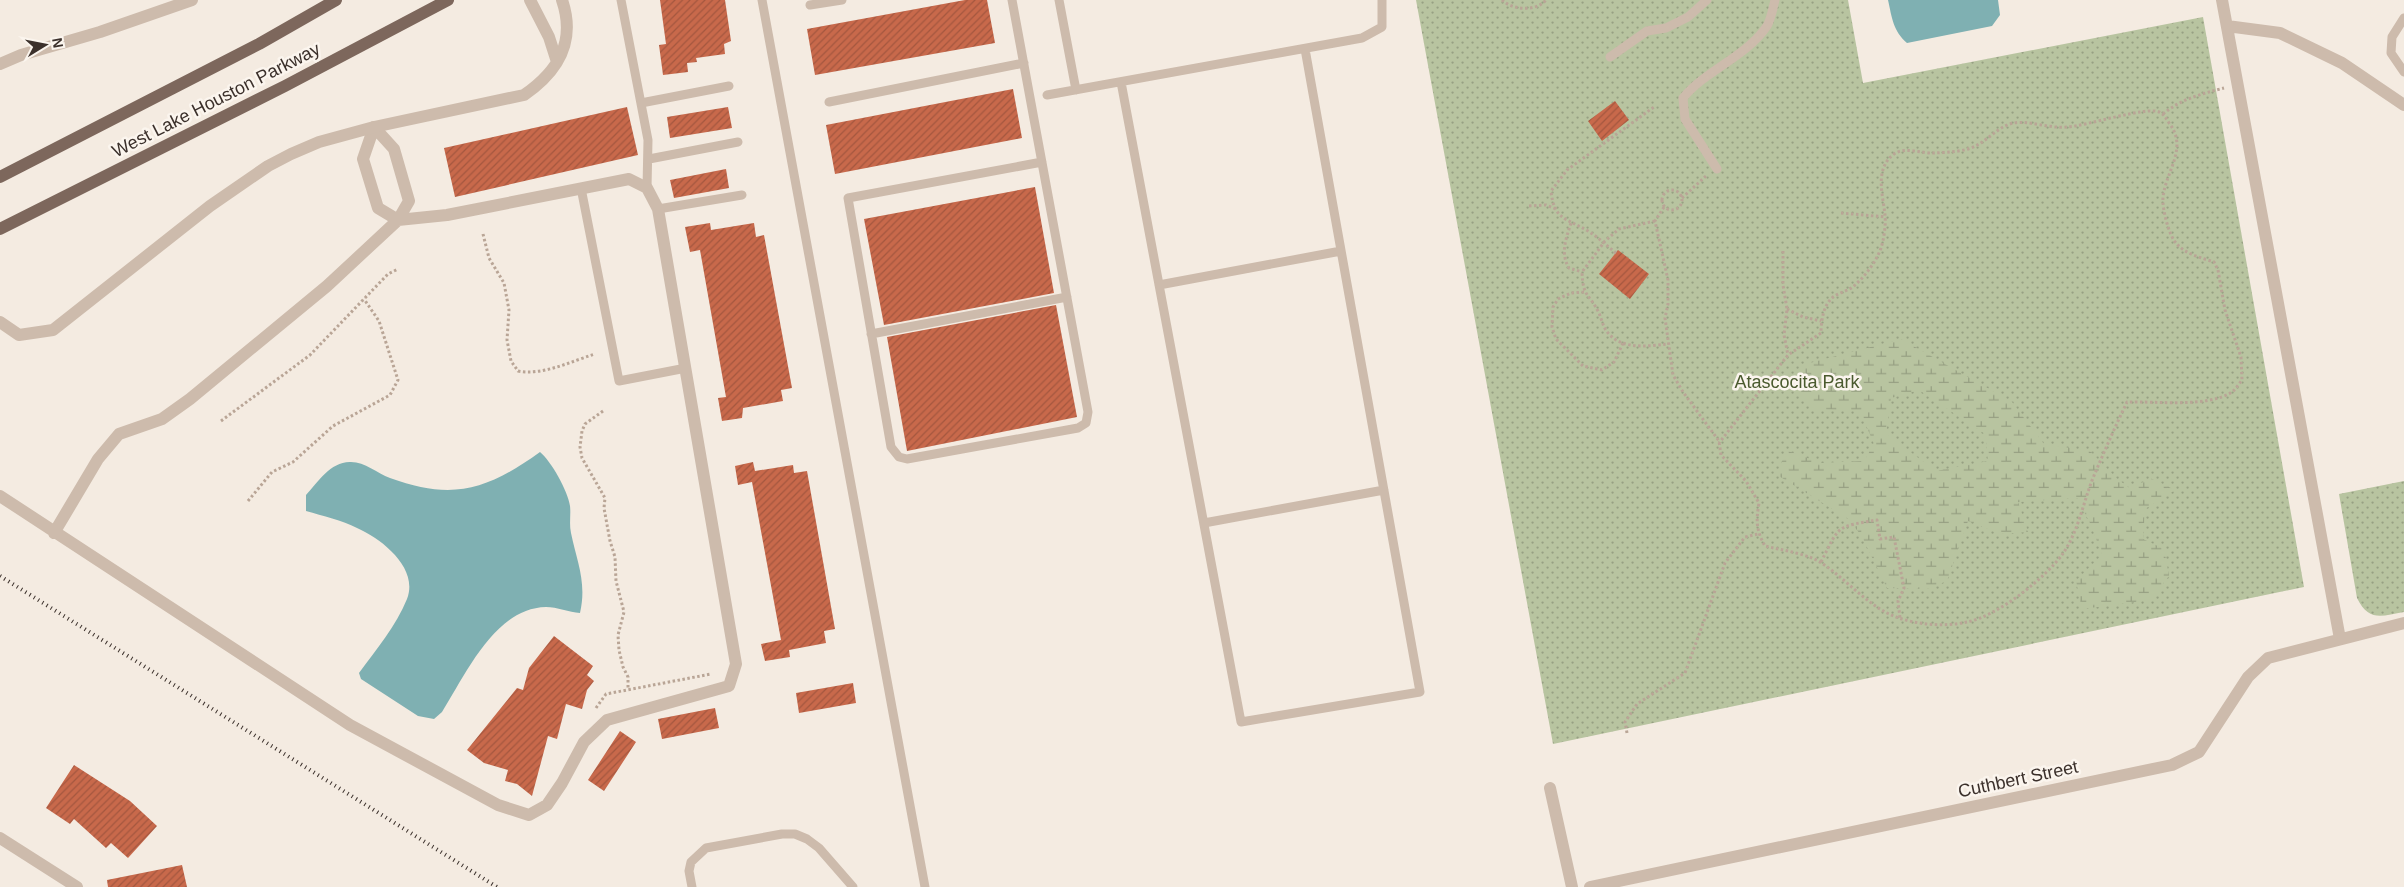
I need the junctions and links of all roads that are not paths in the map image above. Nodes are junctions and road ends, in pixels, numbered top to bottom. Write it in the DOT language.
graph roads {
  1 [pos="192,0"];
  2 [pos="336,0"];
  3 [pos="448,0"];
  4 [pos="530,0"];
  5 [pos="562,0"];
  6 [pos="621,0"];
  7 [pos="762,0"];
  8 [pos="842,0"];
  9 [pos="1012,0"];
  10 [pos="1059,0"];
  11 [pos="1382,0"];
  12 [pos="1707,0"];
  13 [pos="1773,0"];
  14 [pos="2222,0"];
  15 [pos="810,5"];
  16 [pos="2404,18"];
  17 [pos="2227,26"];
  18 [pos="1305,49"];
  19 [pos="1610,57"];
  20 [pos="557,62"];
  21 [pos="1024,63"];
  22 [pos="0,64"];
  23 [pos="2404,72"];
  24 [pos="1121,82"];
  25 [pos="729,86"];
  26 [pos="1076,90"];
  27 [pos="1047,95"];
  28 [pos="829,102"];
  29 [pos="641,103"];
  30 [pos="2404,105"];
  31 [pos="374,127"];
  32 [pos="738,142"];
  33 [pos="649,159"];
  34 [pos="1042,162"];
  35 [pos="1717,169"];
  36 [pos="0,177"];
  37 [pos="581,188"];
  38 [pos="647,188"];
  39 [pos="742,195"];
  40 [pos="658,209"];
  41 [pos="398,220"];
  42 [pos="3,228"];
  43 [pos="1341,251"];
  44 [pos="1159,285"];
  45 [pos="1067,297"];
  46 [pos="0,322"];
  47 [pos="872,334"];
  48 [pos="686,368"];
  49 [pos="1384,490"];
  50 [pos="0,496"];
  51 [pos="1204,523"];
  52 [pos="54,533"];
  53 [pos="2404,623"];
  54 [pos="2340,640"];
  55 [pos="1550,788"];
  56 [pos="0,838"];
  57 [pos="77,887"];
  58 [pos="692,887"];
  59 [pos="853,887"];
  60 [pos="925,887"];
  61 [pos="1572,887"];
  62 [pos="1590,887"];
  1 -- 22 [label="street"];
  2 -- 36 [label="main road, West Lake Houston Parkway"];
  3 -- 42 [label="main road, West Lake Houston Parkway"];
  4 -- 20 [label="street"];
  5 -- 20 [label="street"];
  6 -- 29 [label="lane"];
  7 -- 60 [label="lane"];
  8 -- 15 [label="lane"];
  9 -- 21 [label="lane"];
  10 -- 26 [label="lane"];
  11 -- 18 [label="lane"];
  12 -- 19 [label="lane"];
  13 -- 35 [label="lane"];
  14 -- 17 [label="street"];
  16 -- 23 [label="lane"];
  17 -- 30 [label="street"];
  17 -- 54 [label="street"];
  18 -- 24 [label="lane"];
  18 -- 43 [label="lane"];
  20 -- 31 [label="street"];
  21 -- 28 [label="lane"];
  21 -- 34 [label="lane"];
  24 -- 26 [label="lane"];
  24 -- 44 [label="lane"];
  25 -- 29 [label="lane"];
  26 -- 27 [label="lane"];
  29 -- 33 [label="lane"];
  31 -- 41 [label="street"];
  31 -- 41 [label="street"];
  31 -- 46 [label="street"];
  32 -- 33 [label="lane"];
  33 -- 38 [label="lane"];
  34 -- 45 [label="lane"];
  34 -- 47 [label="lane"];
  37 -- 38 [label="street"];
  37 -- 41 [label="street"];
  37 -- 48 [label="lane"];
  38 -- 40 [label="street"];
  39 -- 40 [label="lane"];
  40 -- 48 [label="street"];
  41 -- 52 [label="street"];
  43 -- 44 [label="lane"];
  43 -- 49 [label="lane"];
  44 -- 51 [label="lane"];
  45 -- 47 [label="lane"];
  45 -- 47 [label="lane"];
  48 -- 52 [label="street"];
  49 -- 51 [label="lane"];
  49 -- 51 [label="lane"];
  50 -- 52 [label="street"];
  53 -- 54 [label="street, Cuthbert Street"];
  54 -- 62 [label="street, Cuthbert Street"];
  55 -- 61 [label="street"];
  56 -- 57 [label="street"];
  58 -- 59 [label="lane"];
}
